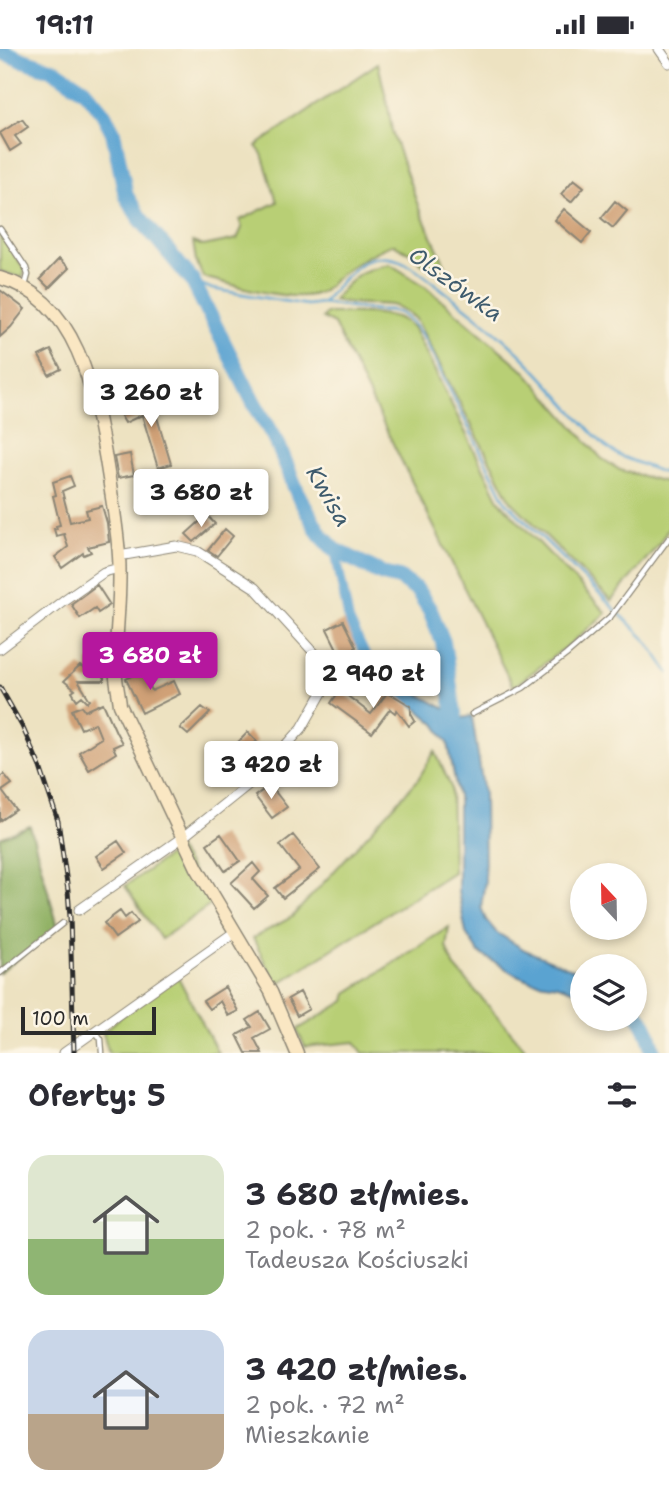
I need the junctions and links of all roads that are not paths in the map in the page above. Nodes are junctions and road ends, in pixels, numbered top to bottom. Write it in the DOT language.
graph roads {
  1 [pos="659,49"];
  2 [pos="669,64"];
  3 [pos="0,229"];
  4 [pos="0,278"];
  5 [pos="25,287"];
  6 [pos="669,538"];
  7 [pos="119,562"];
  8 [pos="0,649"];
  9 [pos="472,714"];
  10 [pos="183,837"];
  11 [pos="79,910"];
  12 [pos="63,923"];
  13 [pos="236,931"];
  14 [pos="0,973"];
  15 [pos="95,1031"];
  16 [pos="64,1053"];
  17 [pos="102,1053"];
  18 [pos="297,1053"];
  1 -- 2 [label="street"];
  3 -- 5 [label="lane"];
  4 -- 5 [label="main road"];
  5 -- 7 [label="main road"];
  6 -- 9 [label="lane"];
  7 -- 8 [label="street"];
  7 -- 10 [label="main road"];
  7 -- 10 [label="street"];
  10 -- 11 [label="street"];
  10 -- 13 [label="main road"];
  12 -- 14 [label="lane"];
  13 -- 15 [label="street"];
  13 -- 18 [label="main road"];
  15 -- 16 [label="street"];
  15 -- 17 [label="lane"];
}
